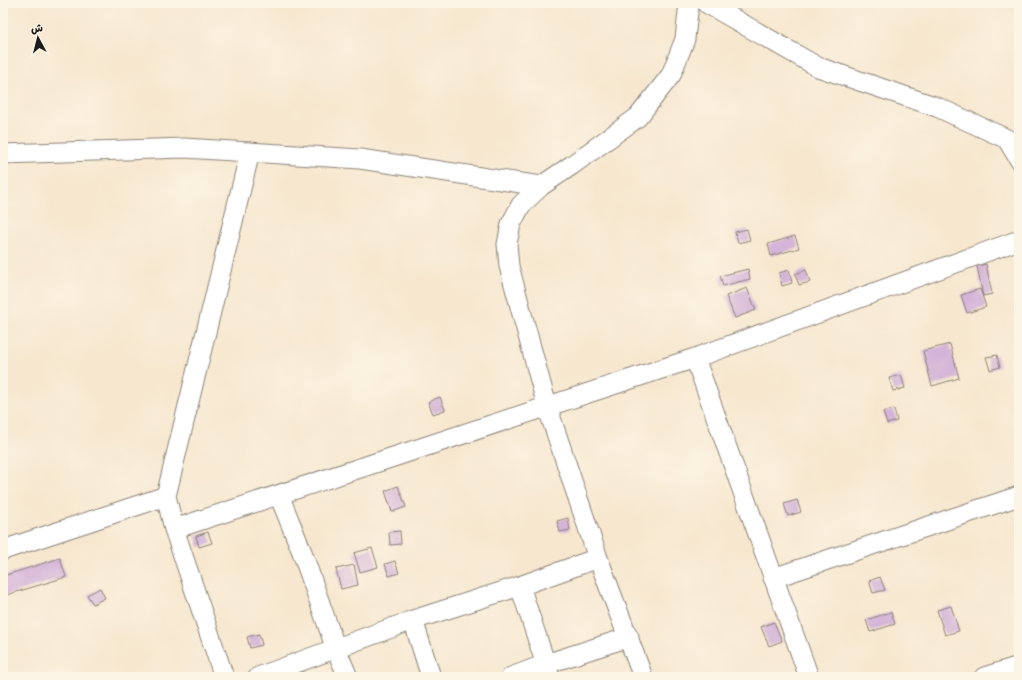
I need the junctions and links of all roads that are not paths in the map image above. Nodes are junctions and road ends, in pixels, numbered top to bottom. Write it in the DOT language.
graph roads {
  1 [pos="688,3"];
  2 [pos="706,3"];
  3 [pos="250,152"];
  4 [pos="3,154"];
  5 [pos="1019,159"];
  6 [pos="540,186"];
  7 [pos="1019,240"];
  8 [pos="695,358"];
  9 [pos="547,406"];
  10 [pos="279,495"];
  11 [pos="166,496"];
  12 [pos="1019,496"];
  13 [pos="174,529"];
  14 [pos="3,550"];
  15 [pos="598,558"];
  16 [pos="773,578"];
  17 [pos="520,586"];
  18 [pos="413,620"];
  19 [pos="629,637"];
  20 [pos="336,649"];
  21 [pos="1019,666"];
  22 [pos="548,671"];
  23 [pos="224,677"];
  24 [pos="258,677"];
  25 [pos="348,677"];
  26 [pos="431,677"];
  27 [pos="511,677"];
  28 [pos="643,677"];
  29 [pos="809,677"];
  30 [pos="984,677"];
  1 -- 6 [label="street"];
  2 -- 5 [label="street"];
  3 -- 4 [label="street"];
  3 -- 6 [label="street"];
  3 -- 11 [label="street"];
  6 -- 9 [label="street"];
  7 -- 8 [label="street"];
  8 -- 9 [label="street"];
  8 -- 16 [label="street"];
  9 -- 10 [label="street"];
  9 -- 15 [label="street"];
  10 -- 13 [label="street"];
  10 -- 20 [label="street"];
  11 -- 13 [label="street"];
  11 -- 14 [label="street"];
  12 -- 16 [label="street"];
  13 -- 23 [label="street"];
  15 -- 17 [label="street"];
  15 -- 19 [label="street"];
  16 -- 29 [label="street"];
  17 -- 18 [label="street"];
  17 -- 22 [label="street"];
  18 -- 20 [label="street"];
  18 -- 26 [label="street"];
  19 -- 22 [label="street"];
  19 -- 28 [label="street"];
  20 -- 24 [label="street"];
  20 -- 25 [label="street"];
  21 -- 30 [label="street"];
  22 -- 27 [label="street"];
}
